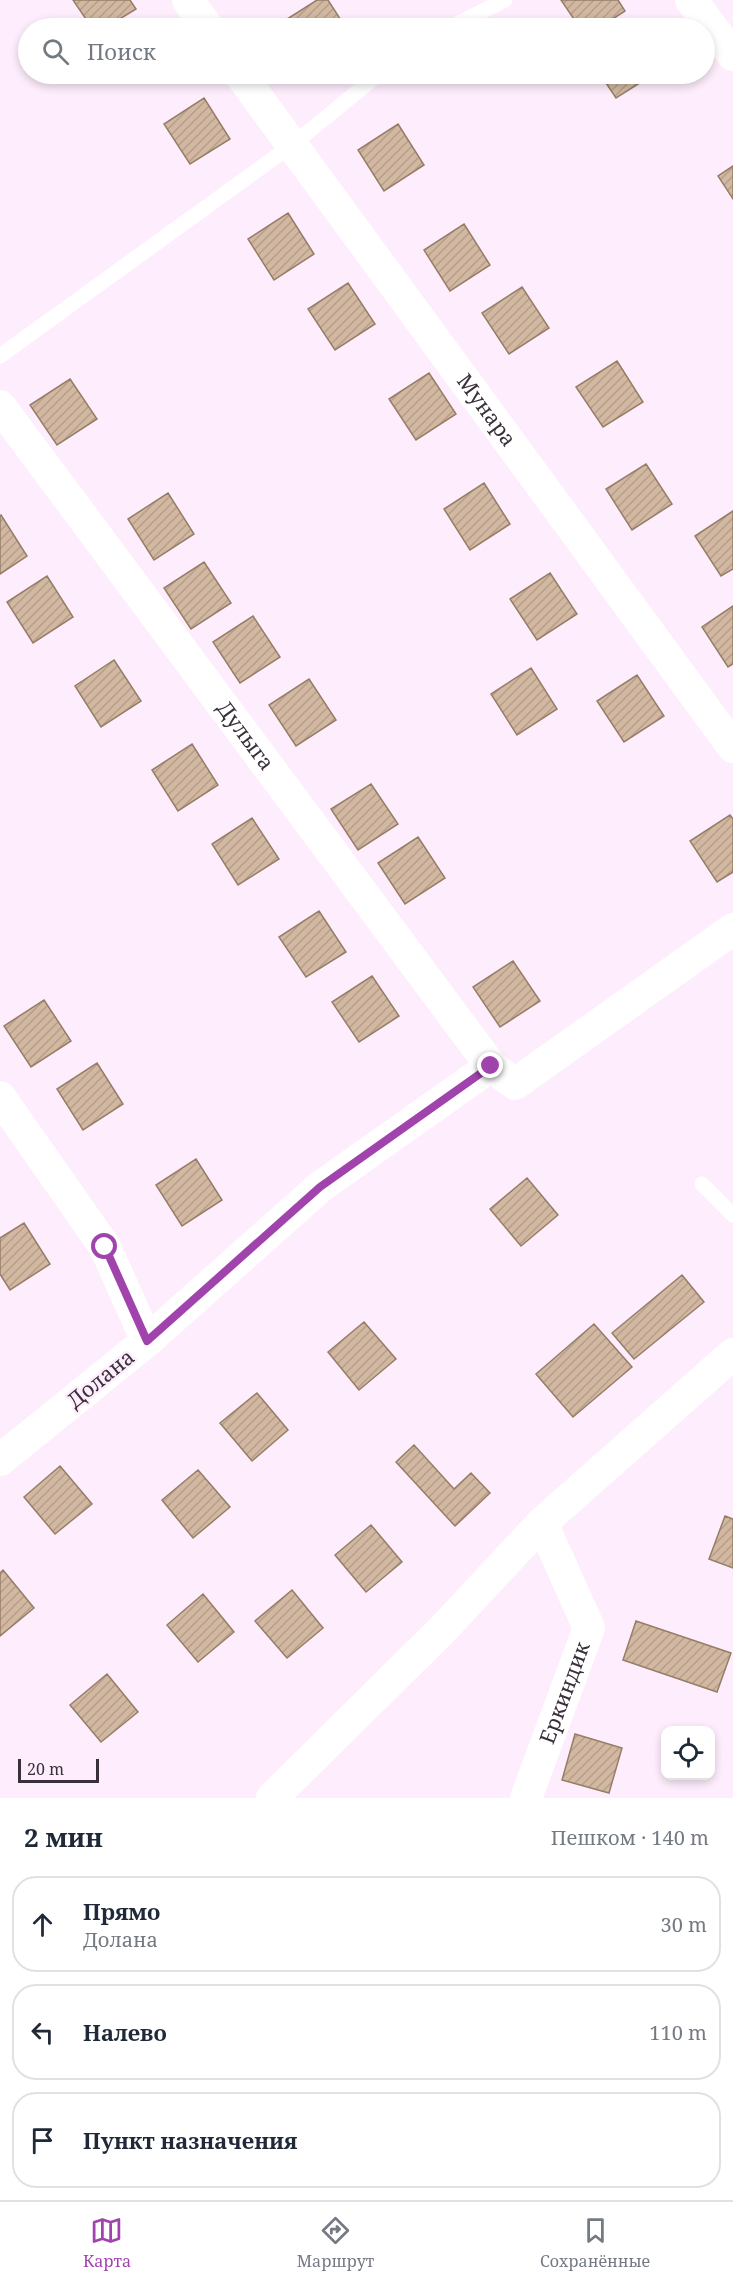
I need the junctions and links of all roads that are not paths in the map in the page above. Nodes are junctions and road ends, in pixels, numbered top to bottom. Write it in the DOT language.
graph roads {
  1 [pos="188,0"];
  2 [pos="505,0"];
  3 [pos="691,0"];
  4 [pos="201,18"];
  5 [pos="469,18"];
  6 [pos="705,18"];
  7 [pos="715,31"];
  8 [pos="733,55"];
  9 [pos="247,84"];
  10 [pos="367,84"];
  11 [pos="292,145"];
  12 [pos="0,356"];
  13 [pos="0,406"];
  14 [pos="733,747"];
  15 [pos="733,929"];
  16 [pos="491,1066"];
  17 [pos="0,1097"];
  18 [pos="702,1184"];
  19 [pos="733,1215"];
  20 [pos="147,1341"];
  21 [pos="733,1354"];
  22 [pos="0,1460"];
  23 [pos="542,1523"];
  24 [pos="272,1798"];
  25 [pos="526,1798"];
  1 -- 4 [label="street"];
  2 -- 5 [label="lane"];
  3 -- 6 [label="street"];
  7 -- 8 [label="street"];
  9 -- 11 [label="street, Мунара"];
  10 -- 11 [label="lane"];
  11 -- 12 [label="lane"];
  11 -- 14 [label="street, Мунара"];
  13 -- 16 [label="street, Дулыга"];
  15 -- 16 [label="street, Дулыга"];
  16 -- 20 [label="street"];
  17 -- 20 [label="street, Долана"];
  18 -- 19 [label="lane"];
  20 -- 22 [label="street, Долана"];
  21 -- 23 [label="street"];
  23 -- 24 [label="street"];
  23 -- 25 [label="street, Еркиндик"];
}
